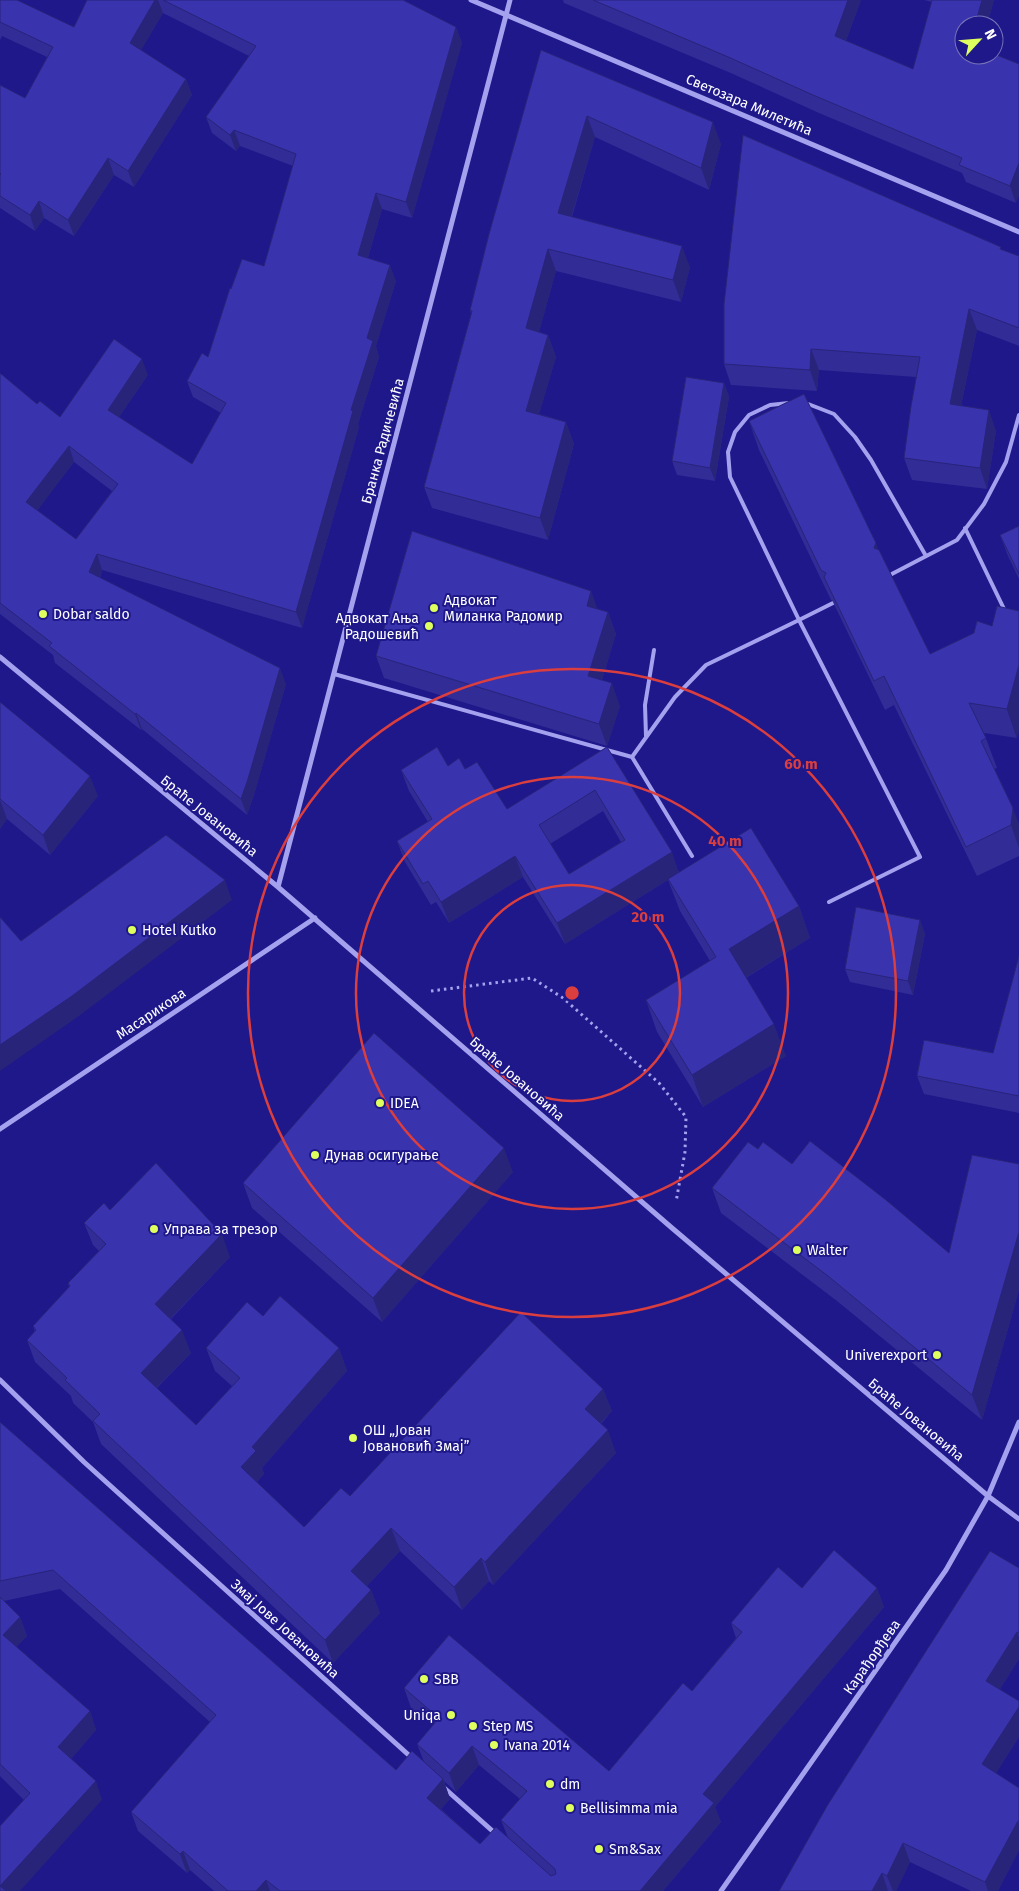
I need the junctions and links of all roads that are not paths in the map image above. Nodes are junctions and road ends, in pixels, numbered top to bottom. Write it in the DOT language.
graph roads {
  1 [pos="471,0"];
  2 [pos="510,0"];
  3 [pos="506,15"];
  4 [pos="1019,232"];
  5 [pos="800,401"];
  6 [pos="793,402"];
  7 [pos="1019,415"];
  8 [pos="965,528"];
  9 [pos="926,556"];
  10 [pos="888,576"];
  11 [pos="833,603"];
  12 [pos="1007,616"];
  13 [pos="799,620"];
  14 [pos="654,650"];
  15 [pos="0,657"];
  16 [pos="334,674"];
  17 [pos="646,736"];
  18 [pos="632,757"];
  19 [pos="692,856"];
  20 [pos="278,887"];
  21 [pos="828,902"];
  22 [pos="315,918"];
  23 [pos="0,1129"];
  24 [pos="0,1380"];
  25 [pos="1019,1422"];
  26 [pos="988,1496"];
  27 [pos="1019,1519"];
  28 [pos="420,1766"];
  29 [pos="435,1779"];
  30 [pos="501,1838"];
  31 [pos="721,1891"];
  1 -- 3 [label="street, Светозара Милетића"];
  2 -- 3 [label="street, Бранка Радичевића"];
  3 -- 4 [label="street, Светозара Милетића"];
  3 -- 16 [label="street, Бранка Радичевића"];
  5 -- 9 [label="lane"];
  6 -- 13 [label="lane"];
  7 -- 8 [label="lane"];
  8 -- 9 [label="lane"];
  8 -- 12 [label="lane"];
  9 -- 10 [label="lane"];
  11 -- 13 [label="lane"];
  13 -- 17 [label="lane"];
  13 -- 21 [label="lane"];
  14 -- 17 [label="lane"];
  15 -- 20 [label="street, Браће Јовановића"];
  16 -- 18 [label="lane"];
  16 -- 20 [label="street, Бранка Радичевића"];
  17 -- 18 [label="lane"];
  18 -- 19 [label="lane"];
  20 -- 22 [label="street, Браће Јовановића"];
  22 -- 23 [label="street, Масарикова"];
  22 -- 26 [label="street, Браће Јовановића"];
  24 -- 28 [label="street, Змај Јове Јовановића"];
  25 -- 26 [label="street, Карађорђева"];
  26 -- 27 [label="street, Браће Јовановића"];
  26 -- 31 [label="street, Карађорђева"];
  29 -- 30 [label="street"];
}
